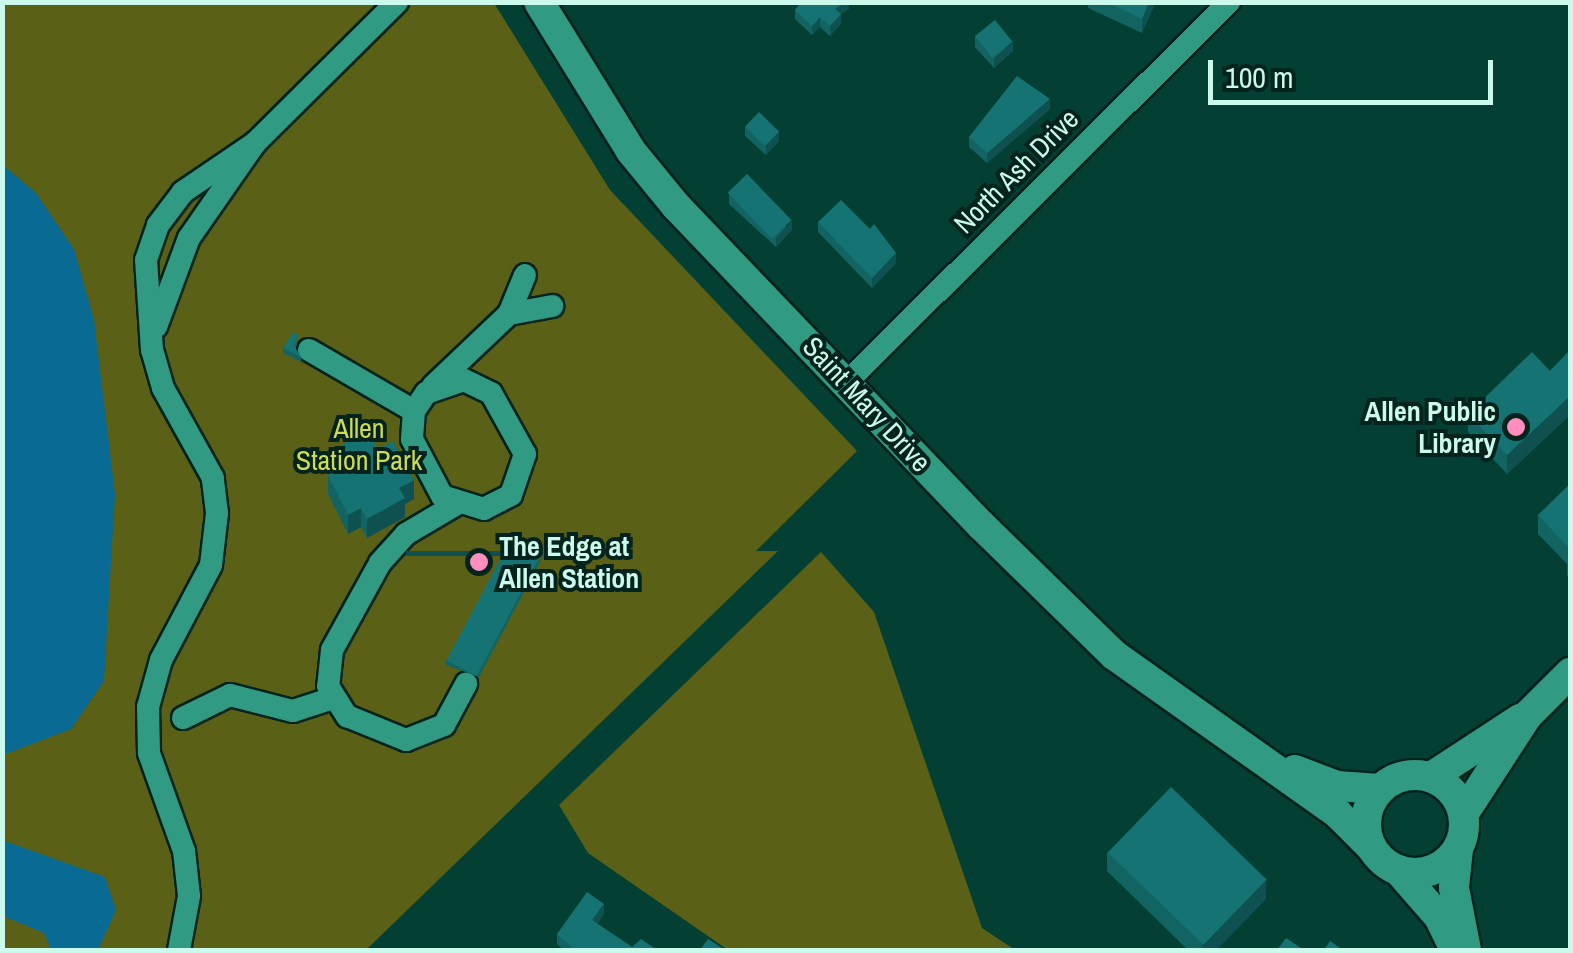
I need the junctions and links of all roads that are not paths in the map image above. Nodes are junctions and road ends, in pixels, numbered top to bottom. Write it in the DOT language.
graph roads {
  1 [pos="397,2"];
  2 [pos="539,2"];
  3 [pos="1228,2"];
  4 [pos="255,144"];
  5 [pos="525,275"];
  6 [pos="552,306"];
  7 [pos="509,314"];
  8 [pos="152,350"];
  9 [pos="310,350"];
  10 [pos="847,382"];
  11 [pos="420,402"];
  12 [pos="455,504"];
  13 [pos="1570,673"];
  14 [pos="466,684"];
  15 [pos="333,698"];
  16 [pos="1528,716"];
  17 [pos="183,718"];
  18 [pos="1252,751"];
  19 [pos="1432,777"];
  20 [pos="1380,789"];
  21 [pos="1464,814"];
  22 [pos="1371,846"];
  23 [pos="1458,849"];
  24 [pos="1398,870"];
  25 [pos="179,950"];
  26 [pos="1455,950"];
  27 [pos="1466,950"];
  1 -- 4 [label="street"];
  2 -- 10 [label="street, Saint Mary Drive"];
  3 -- 10 [label="street, North Ash Drive"];
  4 -- 8 [label="street"];
  4 -- 8 [label="street"];
  5 -- 7 [label="street"];
  6 -- 7 [label="street"];
  7 -- 11 [label="street"];
  8 -- 25 [label="street"];
  9 -- 11 [label="street"];
  10 -- 18 [label="street, Saint Mary Drive"];
  11 -- 12 [label="street"];
  11 -- 12 [label="street"];
  12 -- 15 [label="street"];
  13 -- 16 [label="street"];
  14 -- 15 [label="street"];
  15 -- 17 [label="street"];
  16 -- 19 [label="street"];
  16 -- 21 [label="street"];
  18 -- 20 [label="street, Saint Mary Drive"];
  18 -- 22 [label="street, Saint Mary Drive"];
  19 -- 20 [label="street"];
  19 -- 21 [label="street"];
  20 -- 22 [label="street"];
  21 -- 23 [label="street"];
  22 -- 24 [label="street"];
  23 -- 24 [label="street"];
  23 -- 27 [label="street"];
  24 -- 26 [label="street"];
}
